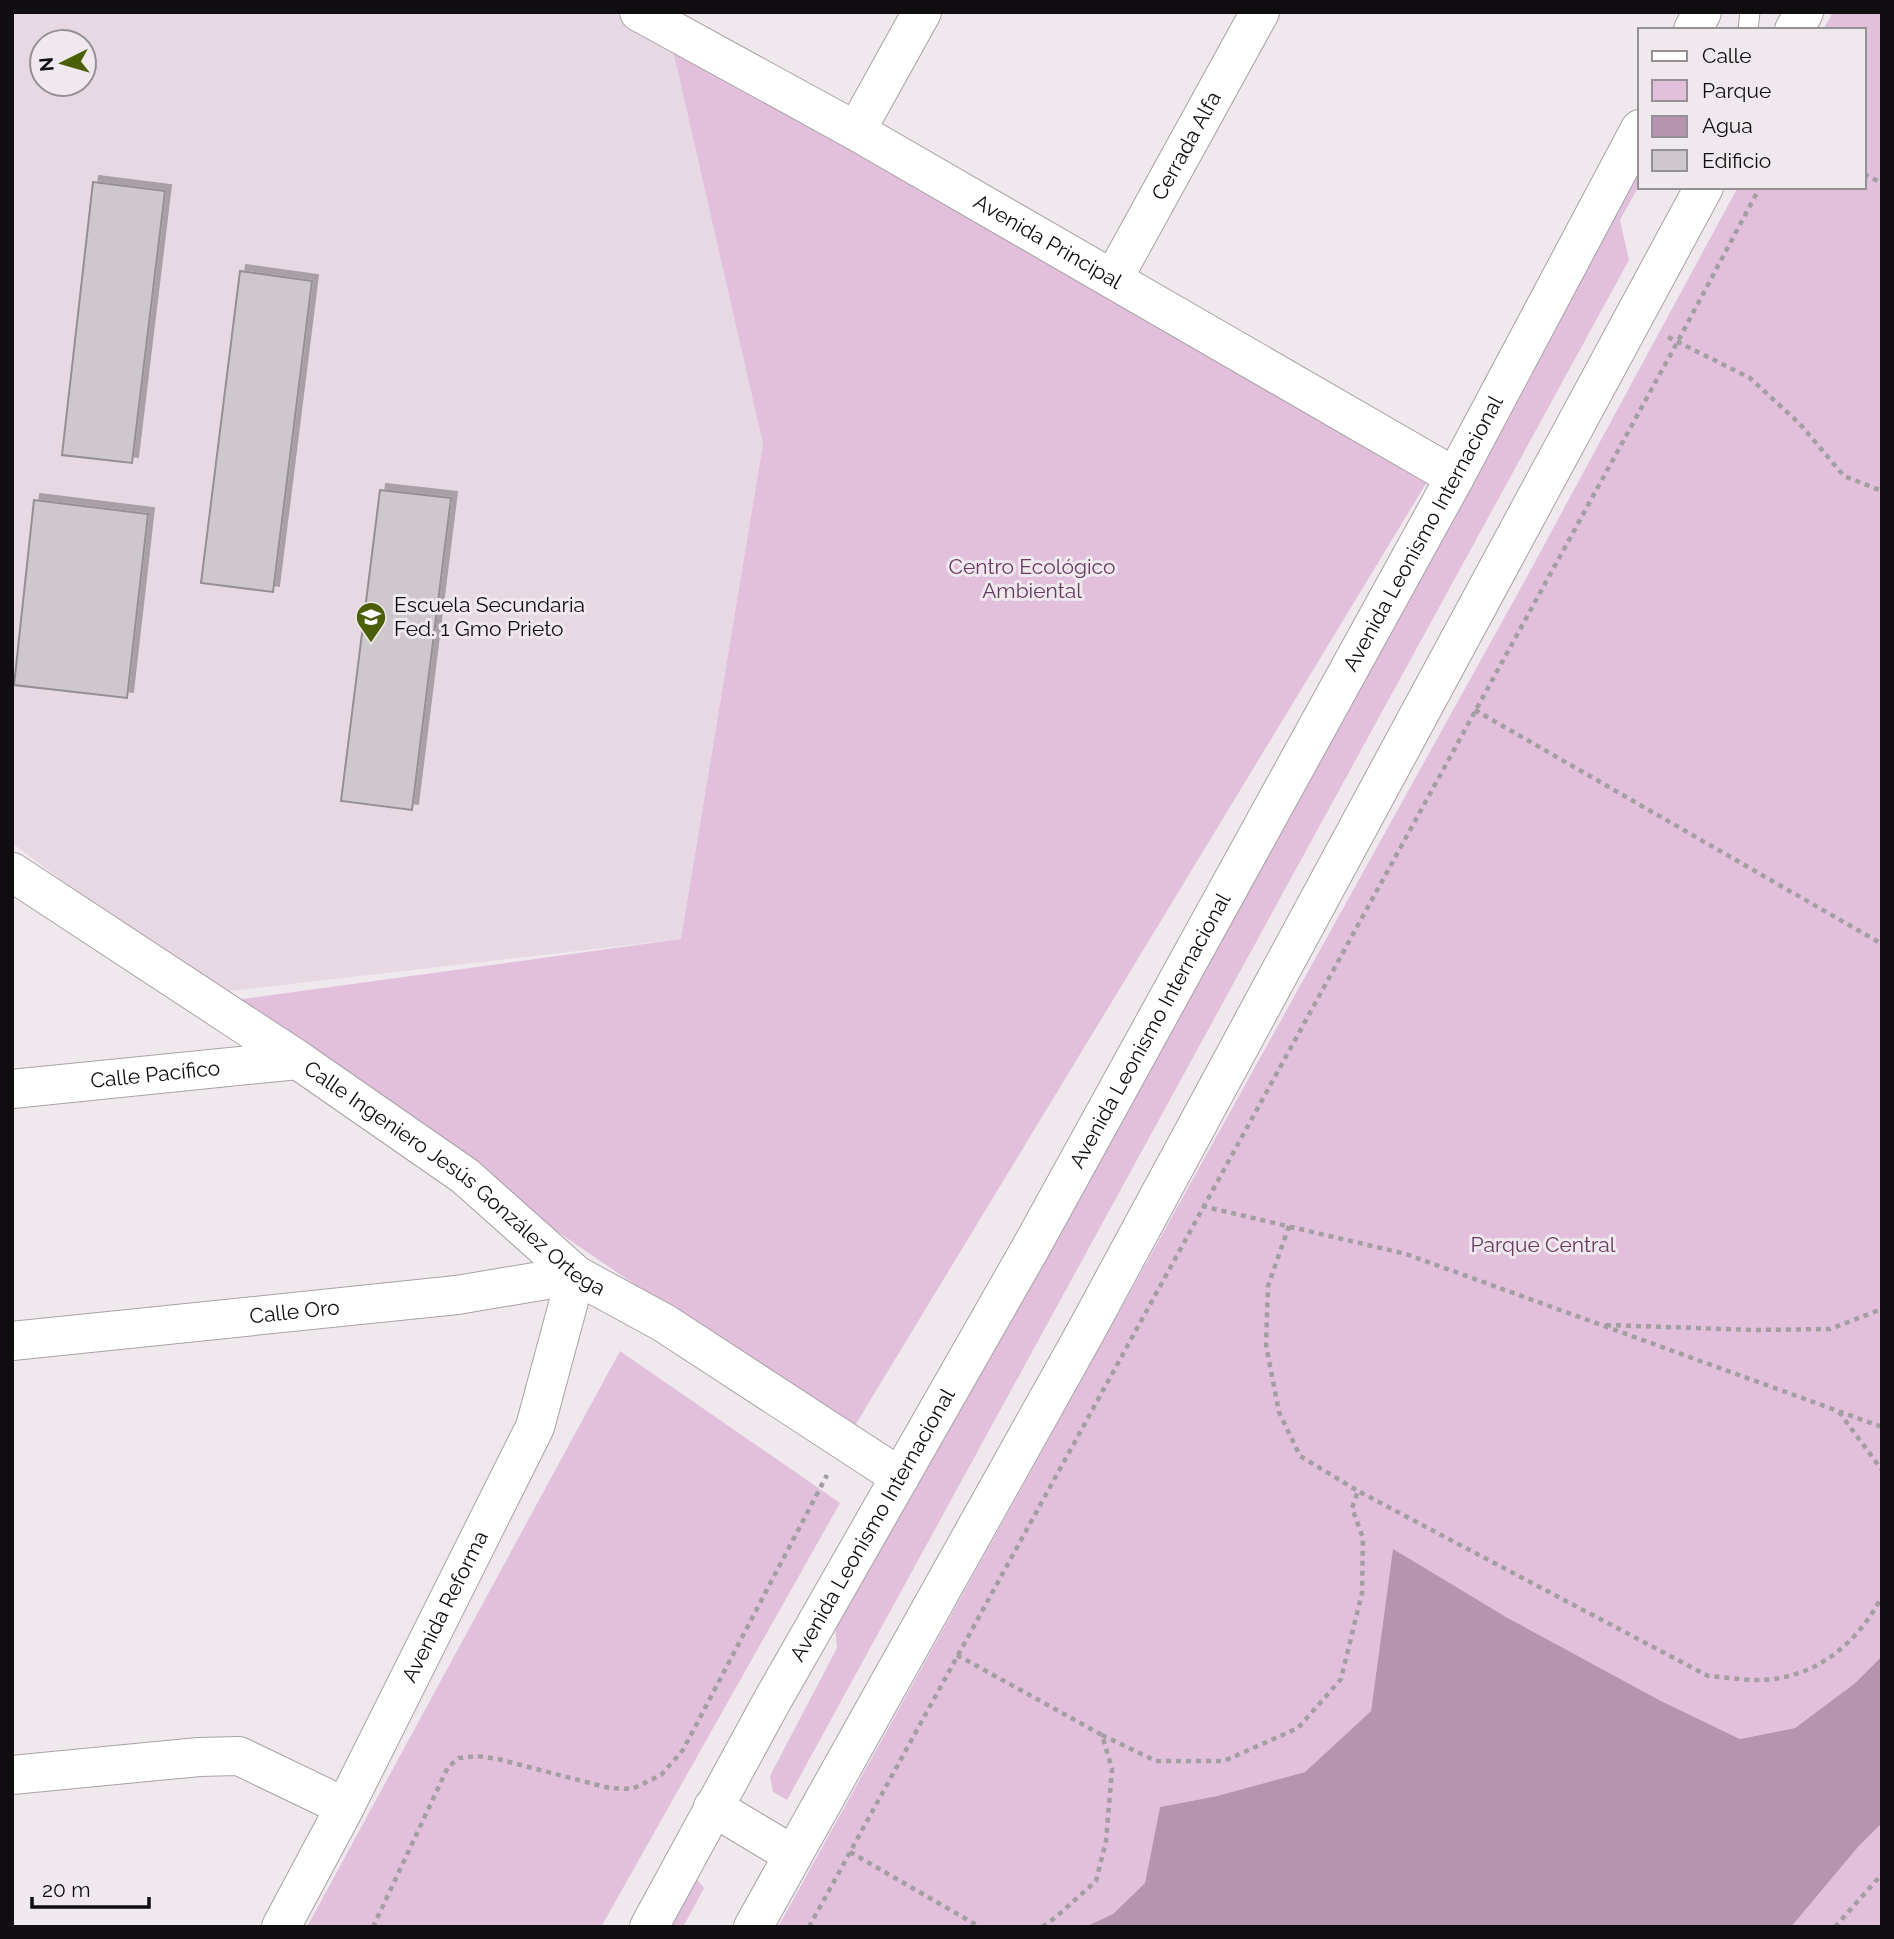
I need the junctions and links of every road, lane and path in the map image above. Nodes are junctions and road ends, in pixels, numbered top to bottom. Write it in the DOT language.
graph roads {
  1 [pos="639,12"];
  2 [pos="922,12"];
  3 [pos="1260,12"];
  4 [pos="1702,12"];
  5 [pos="1804,12"];
  6 [pos="1694,28"];
  7 [pos="1795,28"];
  8 [pos="856,131"];
  9 [pos="1638,133"];
  10 [pos="1866,175"];
  11 [pos="1882,183"];
  12 [pos="1703,189"];
  13 [pos="1759,189"];
  14 [pos="1113,279"];
  15 [pos="1633,319"];
  16 [pos="1678,341"];
  17 [pos="1455,477"];
  18 [pos="1882,491"];
  19 [pos="1475,710"];
  20 [pos="12,872"];
  21 [pos="1882,944"];
  22 [pos="298,1060"];
  23 [pos="12,1089"];
  24 [pos="1163,1188"];
  25 [pos="1203,1206"];
  26 [pos="1289,1226"];
  27 [pos="576,1275"];
  28 [pos="1882,1309"];
  29 [pos="1602,1325"];
  30 [pos="12,1341"];
  31 [pos="1838,1410"];
  32 [pos="1882,1426"];
  33 [pos="845,1440"];
  34 [pos="1882,1470"];
  35 [pos="900,1477"];
  36 [pos="1358,1491"];
  37 [pos="1882,1596"];
  38 [pos="957,1656"];
  39 [pos="1101,1735"];
  40 [pos="12,1775"];
  41 [pos="345,1807"];
  42 [pos="713,1807"];
  43 [pos="850,1852"];
  44 [pos="793,1855"];
  45 [pos="1882,1874"];
  46 [pos="281,1927"];
  47 [pos="373,1927"];
  48 [pos="649,1927"];
  49 [pos="753,1927"];
  50 [pos="809,1927"];
  51 [pos="980,1927"];
  52 [pos="1042,1927"];
  53 [pos="1835,1927"];
  1 -- 8 [label="street, Avenida Principal"];
  2 -- 8 [label="street"];
  3 -- 14 [label="street, Cerrada Alfa"];
  4 -- 6 [label="street"];
  5 -- 7 [label="street"];
  8 -- 14 [label="street, Avenida Principal"];
  9 -- 17 [label="street, Avenida Leonismo Internacional"];
  10 -- 11 [label="path"];
  12 -- 15 [label="street"];
  13 -- 16 [label="path"];
  14 -- 17 [label="street, Avenida Principal"];
  15 -- 16 [label="path"];
  15 -- 24 [label="street"];
  16 -- 18 [label="path"];
  16 -- 19 [label="path"];
  17 -- 35 [label="street, Avenida Leonismo Internacional"];
  19 -- 21 [label="path"];
  19 -- 25 [label="path"];
  20 -- 22 [label="street, Calle Ingeniero Jesús González Ortega"];
  22 -- 23 [label="street, Calle Pacífico"];
  22 -- 27 [label="street, Calle Ingeniero Jesús González Ortega"];
  24 -- 25 [label="path"];
  24 -- 44 [label="street"];
  25 -- 26 [label="path"];
  25 -- 38 [label="path"];
  26 -- 29 [label="path"];
  26 -- 36 [label="path"];
  27 -- 30 [label="street, Calle Oro"];
  27 -- 33 [label="street, Calle Ingeniero Jesús González Ortega"];
  27 -- 41 [label="street, Avenida Reforma"];
  28 -- 29 [label="path"];
  29 -- 31 [label="path"];
  31 -- 32 [label="path"];
  31 -- 34 [label="path"];
  33 -- 35 [label="street, Calle Ingeniero Jesús González Ortega"];
  33 -- 47 [label="path"];
  35 -- 42 [label="street, Avenida Leonismo Internacional"];
  36 -- 37 [label="path"];
  36 -- 39 [label="path"];
  38 -- 39 [label="path"];
  38 -- 43 [label="path"];
  39 -- 52 [label="path"];
  40 -- 41 [label="street"];
  41 -- 46 [label="street, Avenida Reforma"];
  42 -- 44 [label="street"];
  42 -- 48 [label="street, Avenida Leonismo Internacional"];
  43 -- 50 [label="path"];
  43 -- 51 [label="path"];
  44 -- 49 [label="street"];
  45 -- 53 [label="path"];
}
